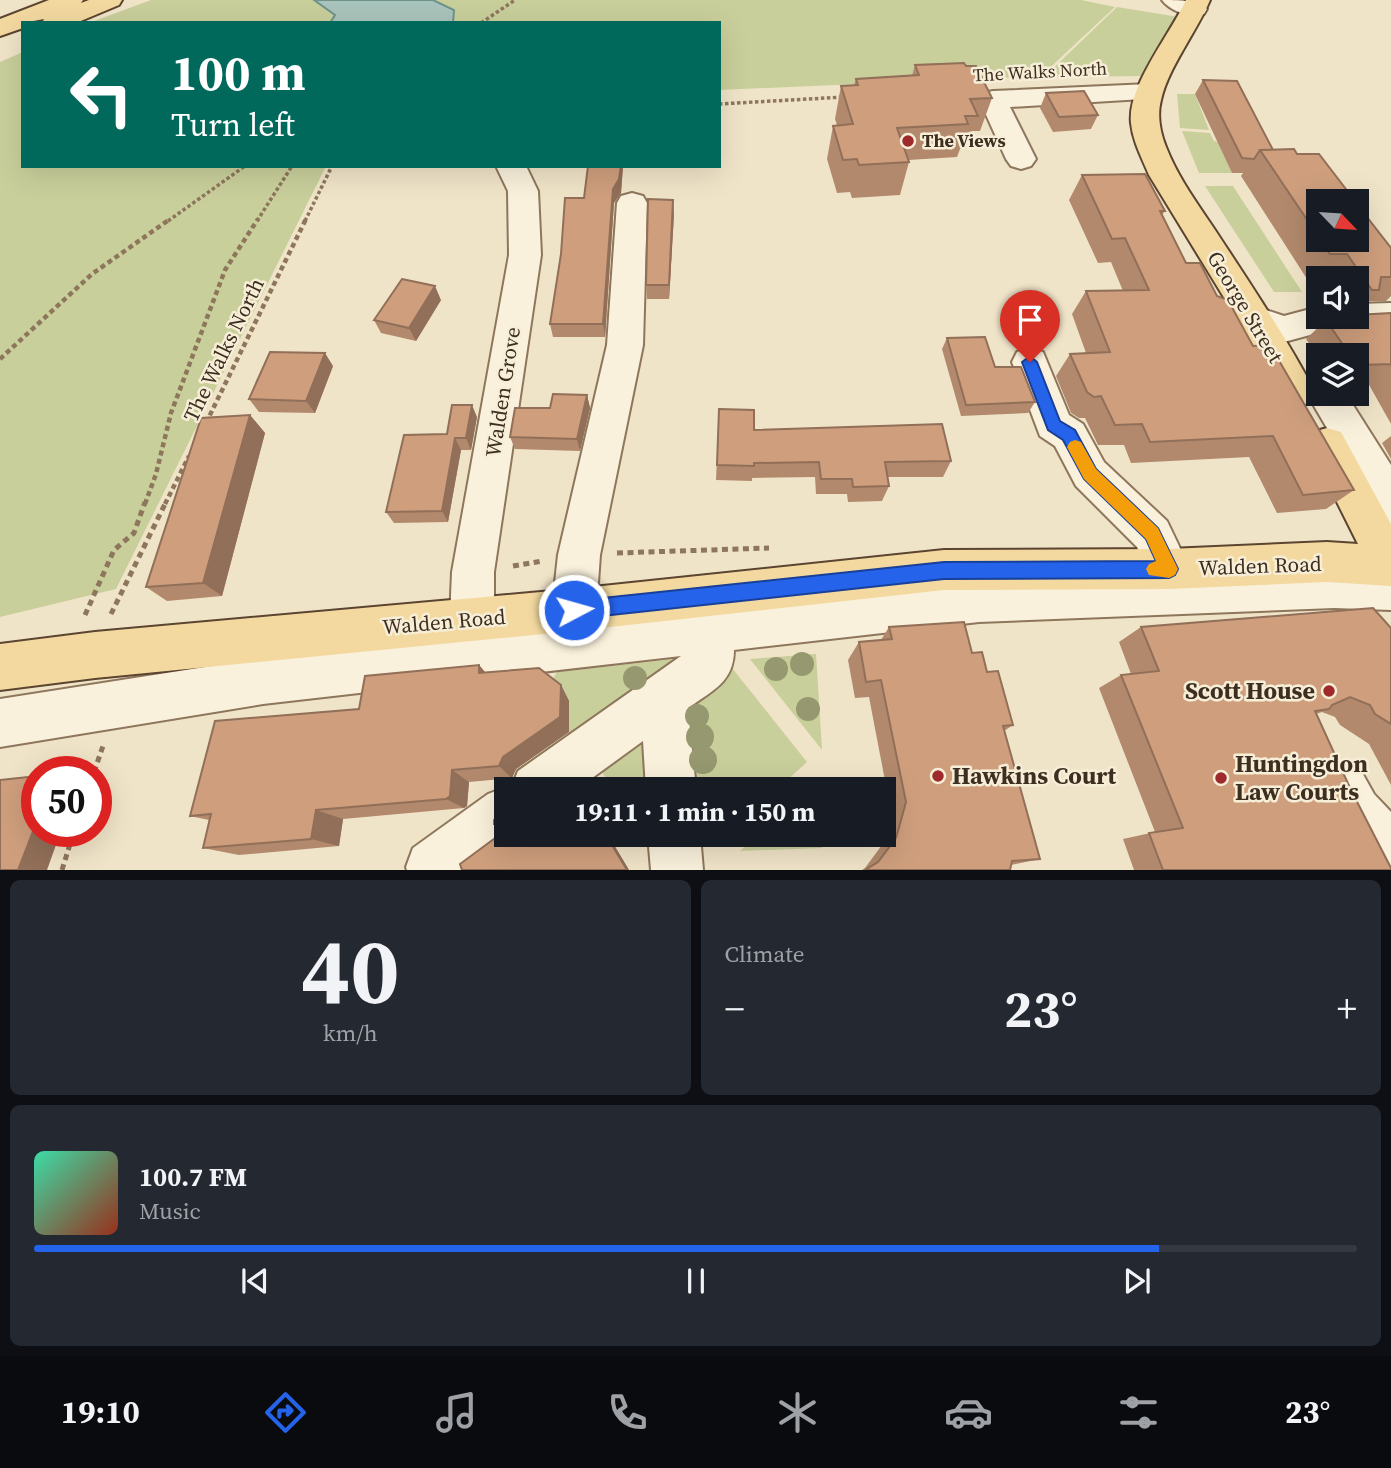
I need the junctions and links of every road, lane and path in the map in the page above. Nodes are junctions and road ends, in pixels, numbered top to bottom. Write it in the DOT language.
graph roads {
  1 [pos="71,0"];
  2 [pos="110,0"];
  3 [pos="515,0"];
  4 [pos="1189,3"];
  5 [pos="59,21"];
  6 [pos="484,21"];
  7 [pos="0,28"];
  8 [pos="21,37"];
  9 [pos="0,45"];
  10 [pos="1151,86"];
  11 [pos="857,96"];
  12 [pos="721,104"];
  13 [pos="1021,159"];
  14 [pos="242,168"];
  15 [pos="291,168"];
  16 [pos="331,168"];
  17 [pos="512,168"];
  18 [pos="632,203"];
  19 [pos="1391,316"];
  20 [pos="1259,326"];
  21 [pos="0,359"];
  22 [pos="1030,362"];
  23 [pos="1306,374"];
  24 [pos="1333,406"];
  25 [pos="202,429"];
  26 [pos="1325,442"];
  27 [pos="190,454"];
  28 [pos="1391,508"];
  29 [pos="1391,567"];
  30 [pos="1169,569"];
  31 [pos="1391,589"];
  32 [pos="574,610"];
  33 [pos="472,619"];
  34 [pos="107,623"];
  35 [pos="80,626"];
  36 [pos="711,645"];
  37 [pos="0,667"];
  38 [pos="664,697"];
  39 [pos="0,723"];
  40 [pos="1322,747"];
  41 [pos="553,777"];
  42 [pos="670,777"];
  43 [pos="494,820"];
  44 [pos="1391,840"];
  45 [pos="69,847"];
  46 [pos="675,847"];
  47 [pos="62,870"];
  48 [pos="433,870"];
  49 [pos="677,870"];
  1 -- 7 [label="main road"];
  2 -- 5 [label="main road"];
  3 -- 6 [label="path"];
  4 -- 10 [label="main road"];
  8 -- 9 [label="main road"];
  10 -- 13 [label="street"];
  10 -- 20 [label="main road, George Street"];
  11 -- 12 [label="path"];
  14 -- 21 [label="path"];
  15 -- 35 [label="path"];
  16 -- 25 [label="path, The Walks North"];
  17 -- 33 [label="street, Walden Grove"];
  18 -- 32 [label="street"];
  19 -- 20 [label="street"];
  20 -- 23 [label="street"];
  20 -- 26 [label="main road, George Street"];
  22 -- 30 [label="street"];
  24 -- 28 [label="street"];
  26 -- 28 [label="main road"];
  26 -- 29 [label="main road, George Street"];
  27 -- 34 [label="path, The Walks North"];
  29 -- 30 [label="main road, Walden Road"];
  30 -- 32 [label="main road, Walden Road"];
  31 -- 39 [label="street"];
  32 -- 33 [label="main road, Walden Road"];
  33 -- 37 [label="main road, Walden Road"];
  36 -- 38 [label="street"];
  38 -- 41 [label="street"];
  38 -- 42 [label="street"];
  40 -- 44 [label="street"];
  43 -- 48 [label="street"];
  45 -- 47 [label="path"];
  46 -- 49 [label="street"];
}
